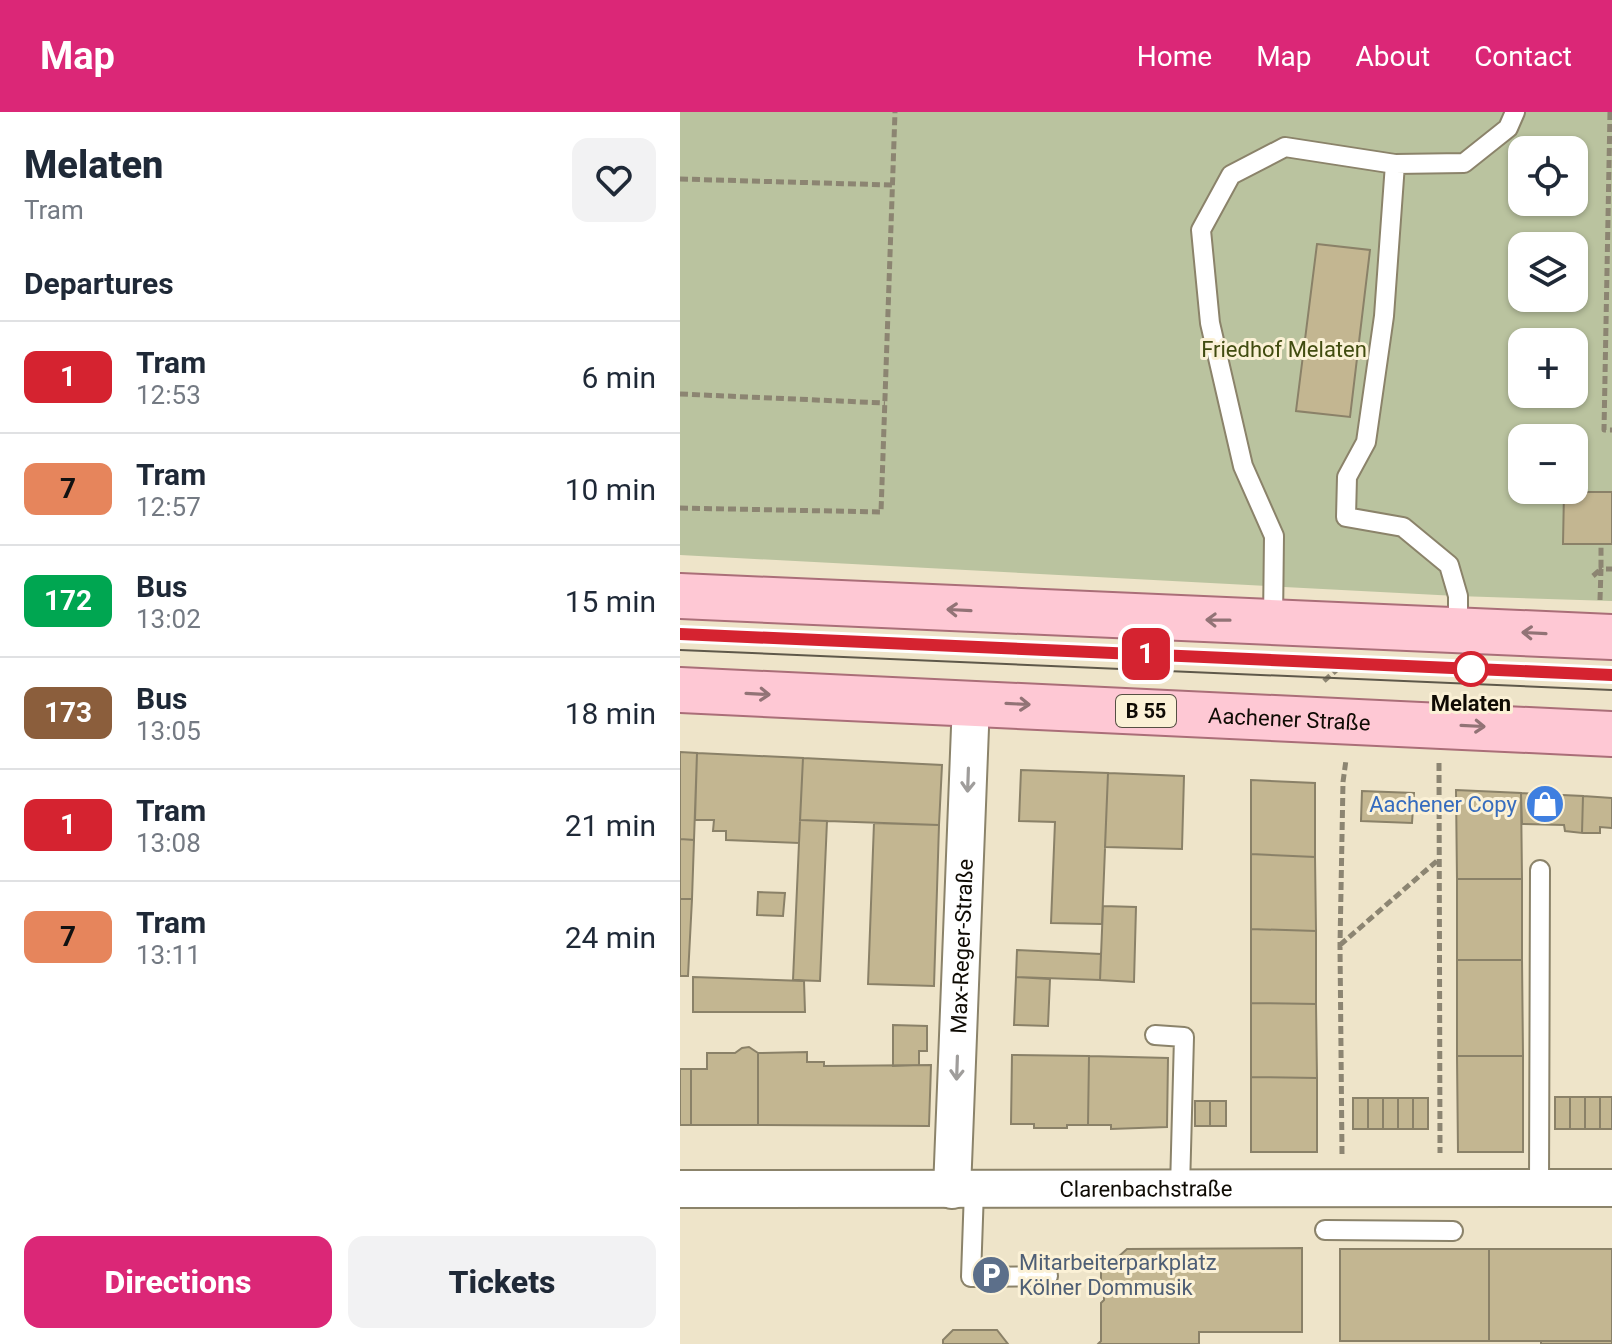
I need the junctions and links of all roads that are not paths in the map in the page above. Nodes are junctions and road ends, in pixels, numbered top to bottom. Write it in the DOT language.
graph roads {
  1 [pos="1515,112"];
  2 [pos="1395,164"];
  3 [pos="680,596"];
  4 [pos="1273,621"];
  5 [pos="1458,628"];
  6 [pos="1612,637"];
  7 [pos="680,690"];
  8 [pos="971,702"];
  9 [pos="1612,734"];
  10 [pos="1540,870"];
  11 [pos="1155,1035"];
  12 [pos="1180,1188"];
  13 [pos="1539,1188"];
  14 [pos="1612,1188"];
  15 [pos="680,1189"];
  16 [pos="963,1190"];
  17 [pos="1325,1230"];
  18 [pos="1453,1231"];
  19 [pos="1048,1276"];
  1 -- 2 [label="lane"];
  2 -- 4 [label="lane"];
  2 -- 5 [label="lane"];
  4 -- 3 [label="main road, one-way"];
  4 -- 5 [label="main road"];
  6 -- 5 [label="main road, one-way"];
  7 -- 8 [label="main road, Aachener Straße / B 55, one-way"];
  8 -- 9 [label="main road, Aachener Straße / B 55, one-way"];
  8 -- 16 [label="street, Max-Reger-Straße, one-way"];
  10 -- 13 [label="lane"];
  11 -- 12 [label="lane"];
  12 -- 13 [label="street, Clarenbachstraße"];
  12 -- 16 [label="street, Clarenbachstraße"];
  13 -- 14 [label="street, Clarenbachstraße"];
  15 -- 16 [label="street, Clarenbachstraße"];
  16 -- 19 [label="lane"];
  17 -- 18 [label="lane"];
}
